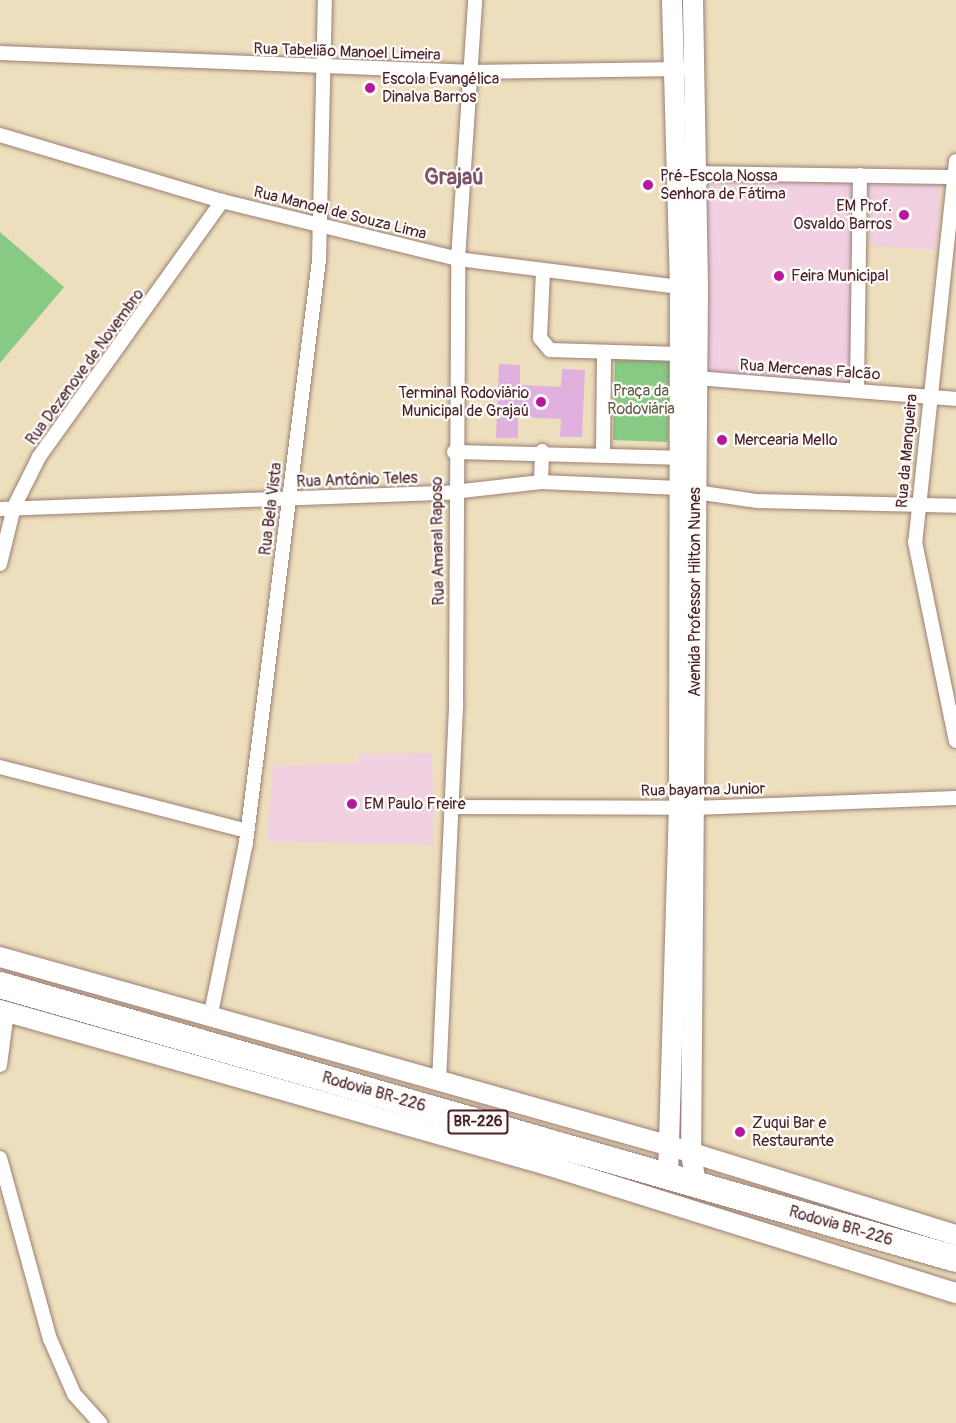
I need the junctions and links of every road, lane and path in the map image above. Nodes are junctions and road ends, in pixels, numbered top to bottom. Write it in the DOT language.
graph roads {
  1 [pos="326,0"];
  2 [pos="475,0"];
  3 [pos="672,0"];
  4 [pos="693,0"];
  5 [pos="0,53"];
  6 [pos="325,65"];
  7 [pos="671,69"];
  8 [pos="693,69"];
  9 [pos="469,72"];
  10 [pos="0,135"];
  11 [pos="956,161"];
  12 [pos="698,173"];
  13 [pos="860,175"];
  14 [pos="955,177"];
  15 [pos="222,201"];
  16 [pos="318,224"];
  17 [pos="458,259"];
  18 [pos="543,271"];
  19 [pos="689,288"];
  20 [pos="604,352"];
  21 [pos="689,354"];
  22 [pos="697,378"];
  23 [pos="857,389"];
  24 [pos="928,397"];
  25 [pos="956,399"];
  26 [pos="542,451"];
  27 [pos="454,452"];
  28 [pos="603,453"];
  29 [pos="687,459"];
  30 [pos="541,482"];
  31 [pos="687,490"];
  32 [pos="453,492"];
  33 [pos="288,499"];
  34 [pos="921,503"];
  35 [pos="956,506"];
  36 [pos="7,508"];
  37 [pos="0,564"];
  38 [pos="956,741"];
  39 [pos="0,767"];
  40 [pos="954,800"];
  41 [pos="451,807"];
  42 [pos="686,808"];
  43 [pos="247,831"];
  44 [pos="0,957"];
  45 [pos="0,985"];
  46 [pos="3,1011"];
  47 [pos="210,1018"];
  48 [pos="0,1065"];
  49 [pos="439,1082"];
  50 [pos="670,1146"];
  51 [pos="691,1153"];
  52 [pos="0,1158"];
  53 [pos="668,1176"];
  54 [pos="696,1184"];
  55 [pos="956,1235"];
  56 [pos="956,1259"];
  57 [pos="956,1293"];
  58 [pos="100,1423"];
  1 -- 6 [label="street, Rua Bela Vista"];
  2 -- 9 [label="street, Rua Amaral Raposo"];
  3 -- 7 [label="main road, Avenida Professor Hilton Nunes"];
  4 -- 8 [label="main road, Avenida Professor Hilton Nunes"];
  5 -- 6 [label="street, Rua Tabelião Manoel Limeira"];
  6 -- 9 [label="street, Rua Tabelião Manoel Limeira"];
  6 -- 16 [label="street, Rua Bela Vista"];
  7 -- 8 [label="street, Rua Tabelião Manoel Limeira"];
  7 -- 9 [label="street, Rua Tabelião Manoel Limeira"];
  7 -- 19 [label="main road, Avenida Professor Hilton Nunes"];
  8 -- 12 [label="main road, Avenida Professor Hilton Nunes"];
  9 -- 17 [label="street, Rua Amaral Raposo"];
  10 -- 15 [label="street, Rua Manoel de Souza Lima"];
  11 -- 14 [label="street, Rua da Mangueira"];
  12 -- 13 [label="street"];
  12 -- 19 [label="main road, Avenida Professor Hilton Nunes"];
  13 -- 14 [label="street"];
  13 -- 23 [label="street"];
  14 -- 24 [label="street, Rua da Mangueira"];
  15 -- 16 [label="street, Rua Manoel de Souza Lima"];
  15 -- 36 [label="street, Rua Dezenove de Novembro"];
  16 -- 17 [label="street, Rua Manoel de Souza Lima"];
  16 -- 33 [label="street, Rua Bela Vista"];
  17 -- 18 [label="street, Rua Manoel de Souza Lima"];
  17 -- 27 [label="street, Rua Amaral Raposo"];
  18 -- 19 [label="street, Rua Manoel de Souza Lima"];
  18 -- 20 [label="street"];
  19 -- 21 [label="main road, Avenida Professor Hilton Nunes"];
  20 -- 21 [label="street"];
  20 -- 28 [label="street"];
  21 -- 22 [label="main road, Avenida Professor Hilton Nunes"];
  21 -- 29 [label="main road, Avenida Professor Hilton Nunes"];
  22 -- 23 [label="street, Rua Mercenas Falcão"];
  22 -- 29 [label="main road, Avenida Professor Hilton Nunes"];
  23 -- 24 [label="street, Rua Mercenas Falcão"];
  24 -- 25 [label="street, Rua Mercenas Falcão"];
  24 -- 34 [label="street, Rua da Mangueira"];
  26 -- 27 [label="street"];
  26 -- 28 [label="street"];
  26 -- 30 [label="street"];
  27 -- 32 [label="street, Rua Amaral Raposo"];
  28 -- 29 [label="street"];
  29 -- 31 [label="main road, Avenida Professor Hilton Nunes"];
  30 -- 31 [label="street, Rua Antônio Teles"];
  30 -- 32 [label="street, Rua Antônio Teles"];
  31 -- 34 [label="street, Rua Antônio Teles"];
  31 -- 42 [label="main road, Avenida Professor Hilton Nunes"];
  32 -- 33 [label="street, Rua Antônio Teles"];
  32 -- 41 [label="street, Rua Amaral Raposo"];
  33 -- 36 [label="street, Rua Antônio Teles"];
  33 -- 43 [label="street, Rua Bela Vista"];
  34 -- 35 [label="street, Rua Antônio Teles"];
  34 -- 38 [label="street, Rua da Mangueira"];
  36 -- 37 [label="street, Rua Dezenove de Novembro"];
  39 -- 43 [label="street"];
  40 -- 42 [label="street, Rua bayama Junior"];
  41 -- 42 [label="street, Rua bayama Junior"];
  41 -- 49 [label="street, Rua Amaral Raposo"];
  42 -- 50 [label="main road, Avenida Professor Hilton Nunes"];
  42 -- 51 [label="main road, Avenida Professor Hilton Nunes"];
  43 -- 47 [label="street, Rua Bela Vista"];
  44 -- 47 [label="main road"];
  45 -- 53 [label="highway, Rodovia BR-226 / BR-226"];
  46 -- 48 [label="street"];
  46 -- 57 [label="main road"];
  47 -- 49 [label="main road"];
  49 -- 50 [label="main road"];
  50 -- 51 [label="main road"];
  50 -- 53 [label="main road, Avenida Professor Hilton Nunes"];
  51 -- 54 [label="main road, Avenida Professor Hilton Nunes"];
  51 -- 55 [label="main road"];
  52 -- 58 [label="street"];
  53 -- 54 [label="highway, Rodovia BR-226 / BR-226"];
  54 -- 56 [label="highway, Rodovia BR-226 / BR-226"];
}
